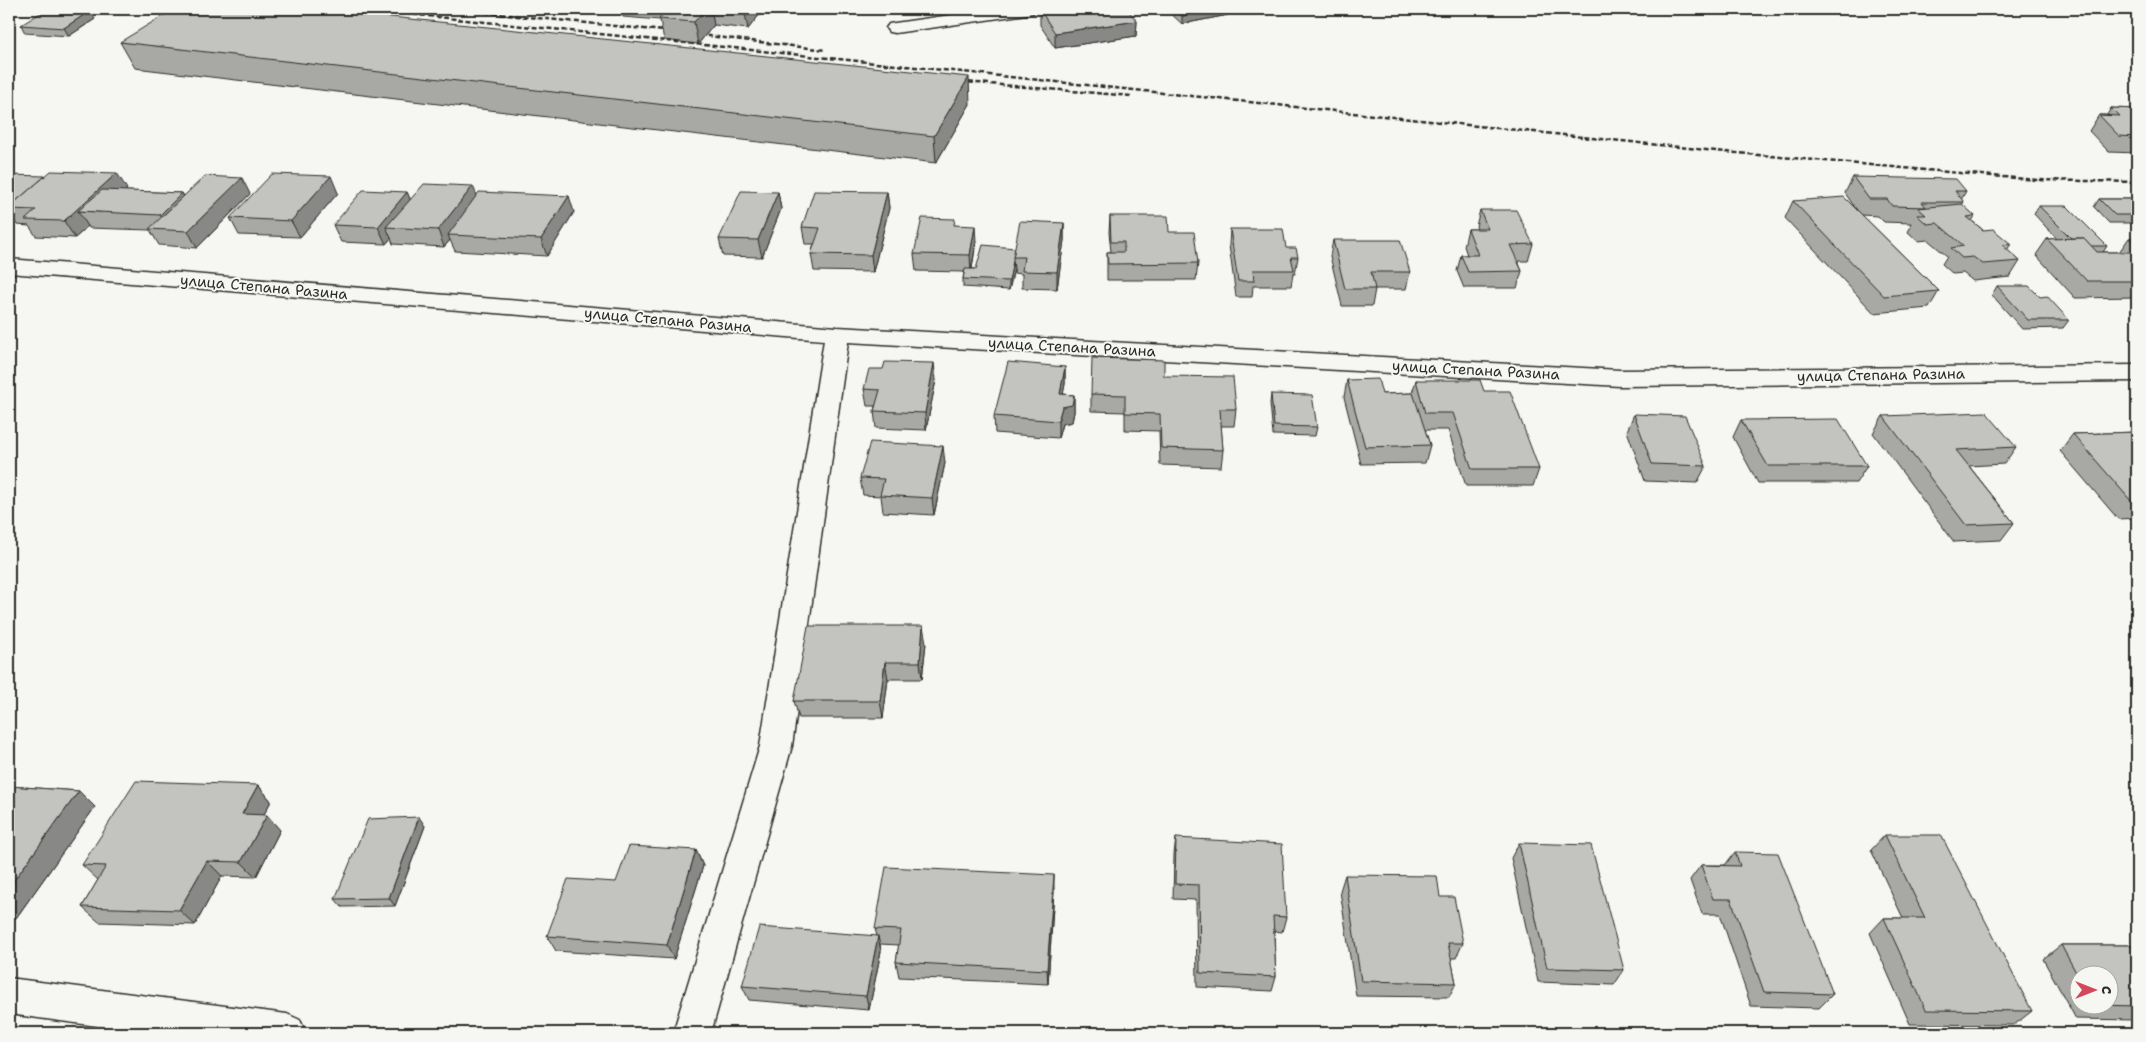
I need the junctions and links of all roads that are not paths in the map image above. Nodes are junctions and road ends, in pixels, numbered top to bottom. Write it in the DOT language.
graph roads {
  1 [pos="1027,9"];
  2 [pos="895,28"];
  3 [pos="9,266"];
  4 [pos="837,334"];
  5 [pos="2137,373"];
  6 [pos="9,996"];
  7 [pos="287,1033"];
  8 [pos="692,1033"];
  1 -- 2 [label="street"];
  3 -- 4 [label="street, улица Степана Разина"];
  4 -- 5 [label="street, улица Степана Разина"];
  4 -- 8 [label="street"];
  6 -- 7 [label="street"];
}
